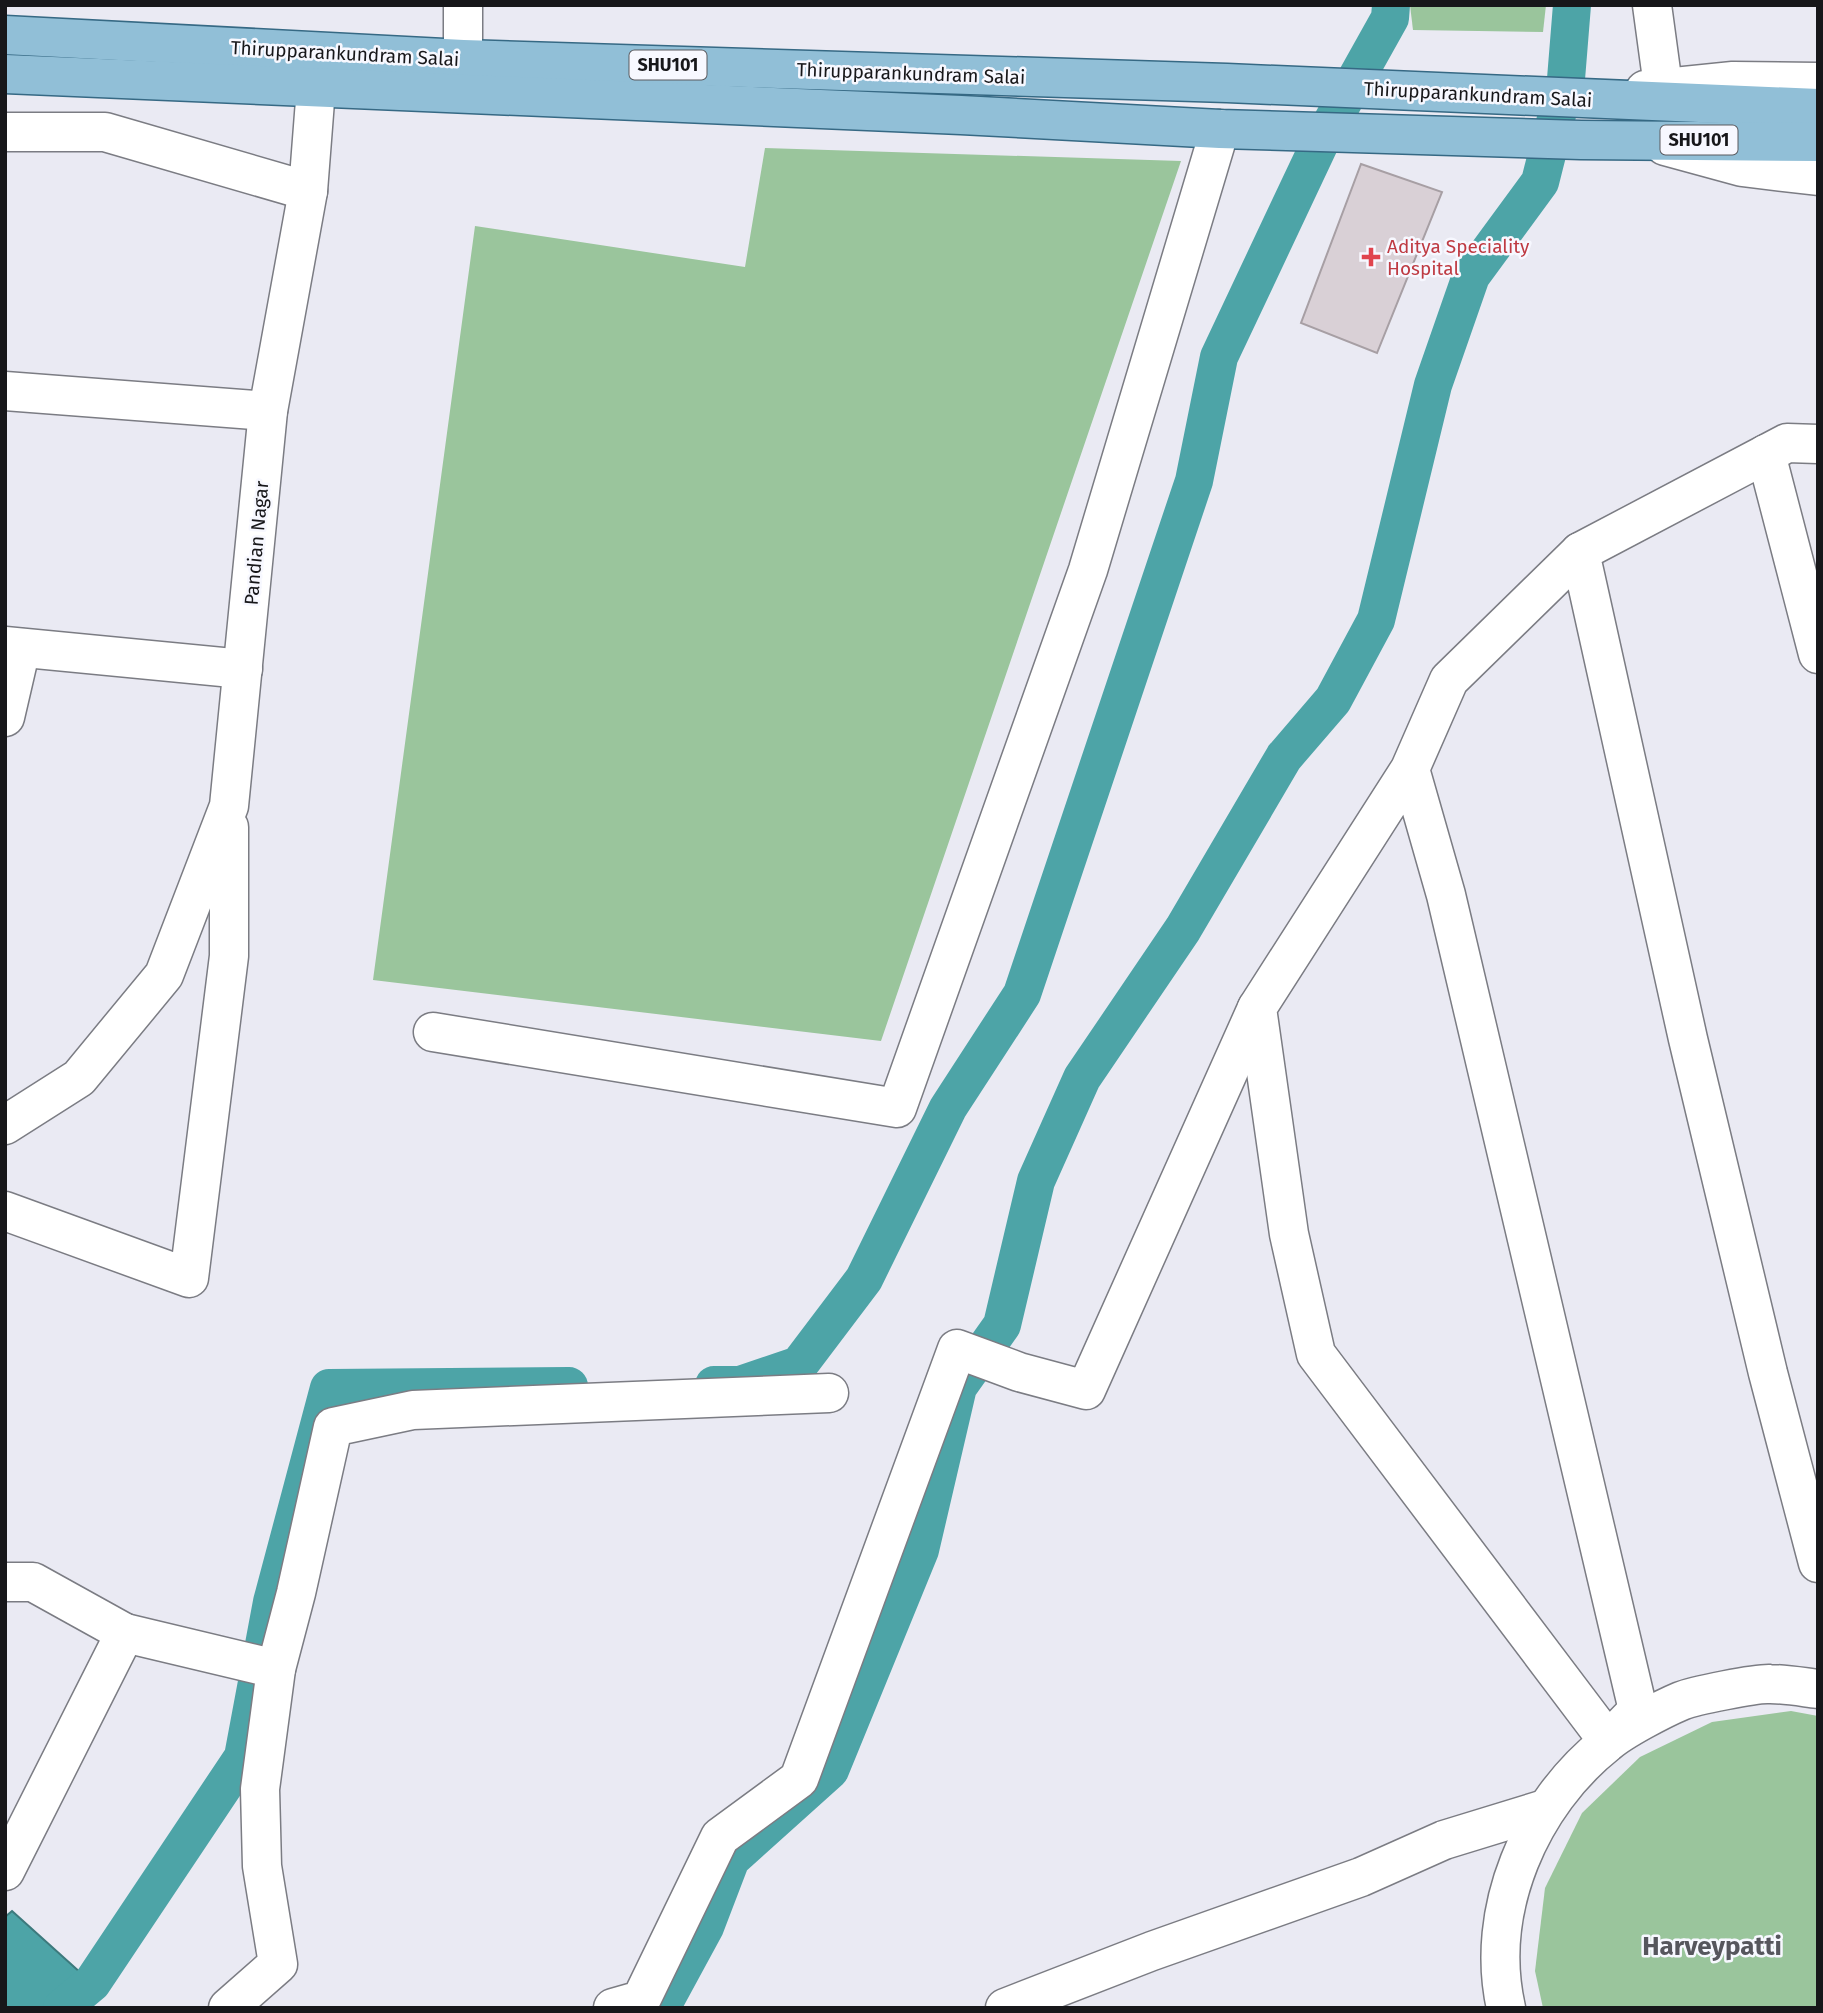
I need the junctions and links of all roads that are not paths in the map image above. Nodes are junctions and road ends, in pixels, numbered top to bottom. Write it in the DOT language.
graph roads {
  1 [pos="463,5"];
  2 [pos="1652,5"];
  3 [pos="5,35"];
  4 [pos="463,59"];
  5 [pos="5,74"];
  6 [pos="1818,82"];
  7 [pos="1663,86"];
  8 [pos="316,88"];
  9 [pos="1595,100"];
  10 [pos="1818,108"];
  11 [pos="1220,129"];
  12 [pos="5,132"];
  13 [pos="1643,140"];
  14 [pos="1818,142"];
  15 [pos="1818,176"];
  16 [pos="308,191"];
  17 [pos="5,391"];
  18 [pos="268,411"];
  19 [pos="1818,444"];
  20 [pos="1766,454"];
  21 [pos="1580,552"];
  22 [pos="13,647"];
  23 [pos="1818,654"];
  24 [pos="243,669"];
  25 [pos="5,717"];
  26 [pos="1410,769"];
  27 [pos="229,806"];
  28 [pos="1257,1008"];
  29 [pos="433,1032"];
  30 [pos="5,1125"];
  31 [pos="5,1211"];
  32 [pos="829,1393"];
  33 [pos="1818,1563"];
  34 [pos="5,1582"];
  35 [pos="125,1633"];
  36 [pos="263,1666"];
  37 [pos="1818,1689"];
  38 [pos="1608,1741"];
  39 [pos="1545,1809"];
  40 [pos="5,1871"];
  41 [pos="228,2008"];
  42 [pos="613,2008"];
  43 [pos="1005,2008"];
  44 [pos="1506,2008"];
  1 -- 4 [label="street"];
  2 -- 7 [label="street"];
  3 -- 4 [label="main road, Thirupparankundram Salai / SHU101"];
  4 -- 9 [label="main road, Thirupparankundram Salai / SHU101"];
  5 -- 8 [label="main road, Thirupparankundram Salai / SHU101"];
  6 -- 7 [label="street"];
  7 -- 9 [label="street"];
  8 -- 11 [label="main road, Thirupparankundram Salai / SHU101"];
  8 -- 16 [label="street, Pandian Nagar"];
  9 -- 10 [label="main road, Thirupparankundram Salai / SHU101"];
  11 -- 13 [label="main road, Thirupparankundram Salai / SHU101"];
  11 -- 29 [label="street"];
  12 -- 16 [label="street"];
  13 -- 14 [label="main road, Thirupparankundram Salai / SHU101"];
  13 -- 15 [label="street"];
  16 -- 18 [label="street, Pandian Nagar"];
  17 -- 18 [label="street"];
  18 -- 24 [label="street, Pandian Nagar"];
  19 -- 20 [label="street"];
  20 -- 21 [label="street"];
  20 -- 23 [label="street"];
  21 -- 26 [label="street"];
  21 -- 33 [label="street"];
  22 -- 24 [label="street"];
  22 -- 25 [label="street"];
  24 -- 27 [label="street, Pandian Nagar"];
  26 -- 28 [label="street"];
  26 -- 38 [label="street"];
  27 -- 30 [label="street, Pandian Nagar"];
  27 -- 31 [label="street"];
  28 -- 38 [label="street"];
  28 -- 42 [label="street"];
  32 -- 36 [label="street"];
  34 -- 35 [label="street"];
  35 -- 36 [label="street"];
  35 -- 40 [label="street"];
  36 -- 41 [label="street"];
  37 -- 38 [label="street"];
  38 -- 39 [label="street"];
  39 -- 43 [label="street"];
  39 -- 44 [label="street"];
}
